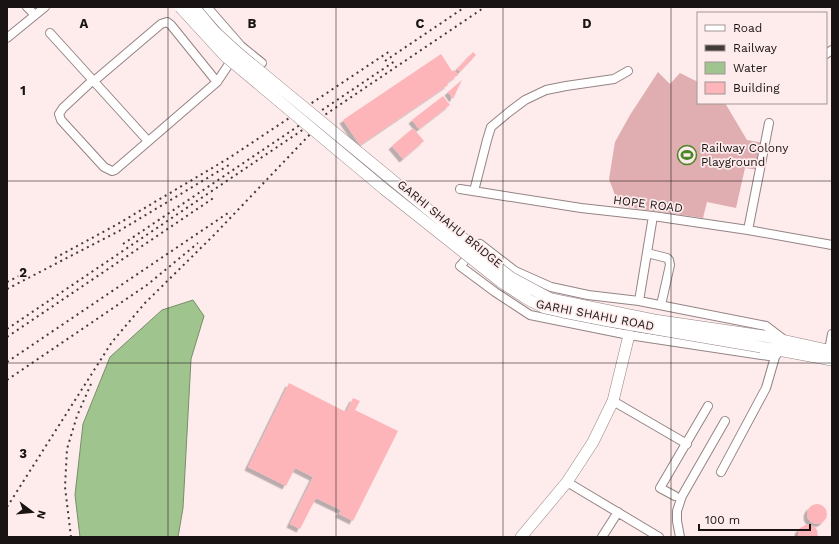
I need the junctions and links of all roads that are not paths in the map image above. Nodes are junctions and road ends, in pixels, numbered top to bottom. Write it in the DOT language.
graph roads {
  1 [pos="27,7"];
  2 [pos="45,7"];
  3 [pos="180,7"];
  4 [pos="194,7"];
  5 [pos="207,7"];
  6 [pos="35,15"];
  7 [pos="50,33"];
  8 [pos="7,38"];
  9 [pos="241,46"];
  10 [pos="262,63"];
  11 [pos="628,71"];
  12 [pos="94,80"];
  13 [pos="217,82"];
  14 [pos="769,123"];
  15 [pos="148,141"];
  16 [pos="460,189"];
  17 [pos="474,191"];
  18 [pos="653,216"];
  19 [pos="748,230"];
  20 [pos="832,245"];
  21 [pos="647,253"];
  22 [pos="638,301"];
  23 [pos="661,305"];
  24 [pos="832,334"];
  25 [pos="629,335"];
  26 [pos="784,339"];
  27 [pos="762,341"];
  28 [pos="777,354"];
  29 [pos="831,354"];
  30 [pos="613,401"];
  31 [pos="708,406"];
  32 [pos="725,421"];
  33 [pos="687,444"];
  34 [pos="721,472"];
  35 [pos="567,482"];
  36 [pos="675,496"];
  37 [pos="618,512"];
  38 [pos="521,537"];
  39 [pos="602,537"];
  40 [pos="659,537"];
  41 [pos="680,537"];
  1 -- 6 [label="street"];
  2 -- 6 [label="street"];
  3 -- 27 [label="main road, GARHI SHAHU BRIDGE, bridge"];
  4 -- 27 [label="main road, GARHI SHAHU BRIDGE, bridge"];
  5 -- 9 [label="street"];
  6 -- 8 [label="street"];
  7 -- 12 [label="street"];
  9 -- 10 [label="street"];
  9 -- 13 [label="street"];
  11 -- 17 [label="street"];
  12 -- 13 [label="street"];
  12 -- 15 [label="street"];
  12 -- 15 [label="street"];
  13 -- 15 [label="street"];
  14 -- 19 [label="street"];
  16 -- 17 [label="street, HOPE ROAD"];
  17 -- 18 [label="street, HOPE ROAD"];
  18 -- 19 [label="street, HOPE ROAD"];
  18 -- 21 [label="street"];
  19 -- 20 [label="street, HOPE ROAD"];
  21 -- 22 [label="street"];
  21 -- 23 [label="street"];
  22 -- 23 [label="street, GARHI SHAHU ROAD"];
  22 -- 25 [label="street, GARHI SHAHU ROAD"];
  23 -- 26 [label="street, GARHI SHAHU ROAD"];
  24 -- 29 [label="street"];
  25 -- 28 [label="street, GARHI SHAHU ROAD"];
  25 -- 30 [label="main road"];
  26 -- 27 [label="main road"];
  26 -- 29 [label="main road"];
  27 -- 28 [label="main road"];
  28 -- 29 [label="main road"];
  28 -- 34 [label="street"];
  30 -- 33 [label="street"];
  30 -- 35 [label="main road"];
  31 -- 33 [label="street"];
  32 -- 41 [label="street"];
  33 -- 36 [label="street"];
  35 -- 37 [label="street"];
  35 -- 38 [label="main road"];
  37 -- 39 [label="street"];
  37 -- 40 [label="street"];
}
